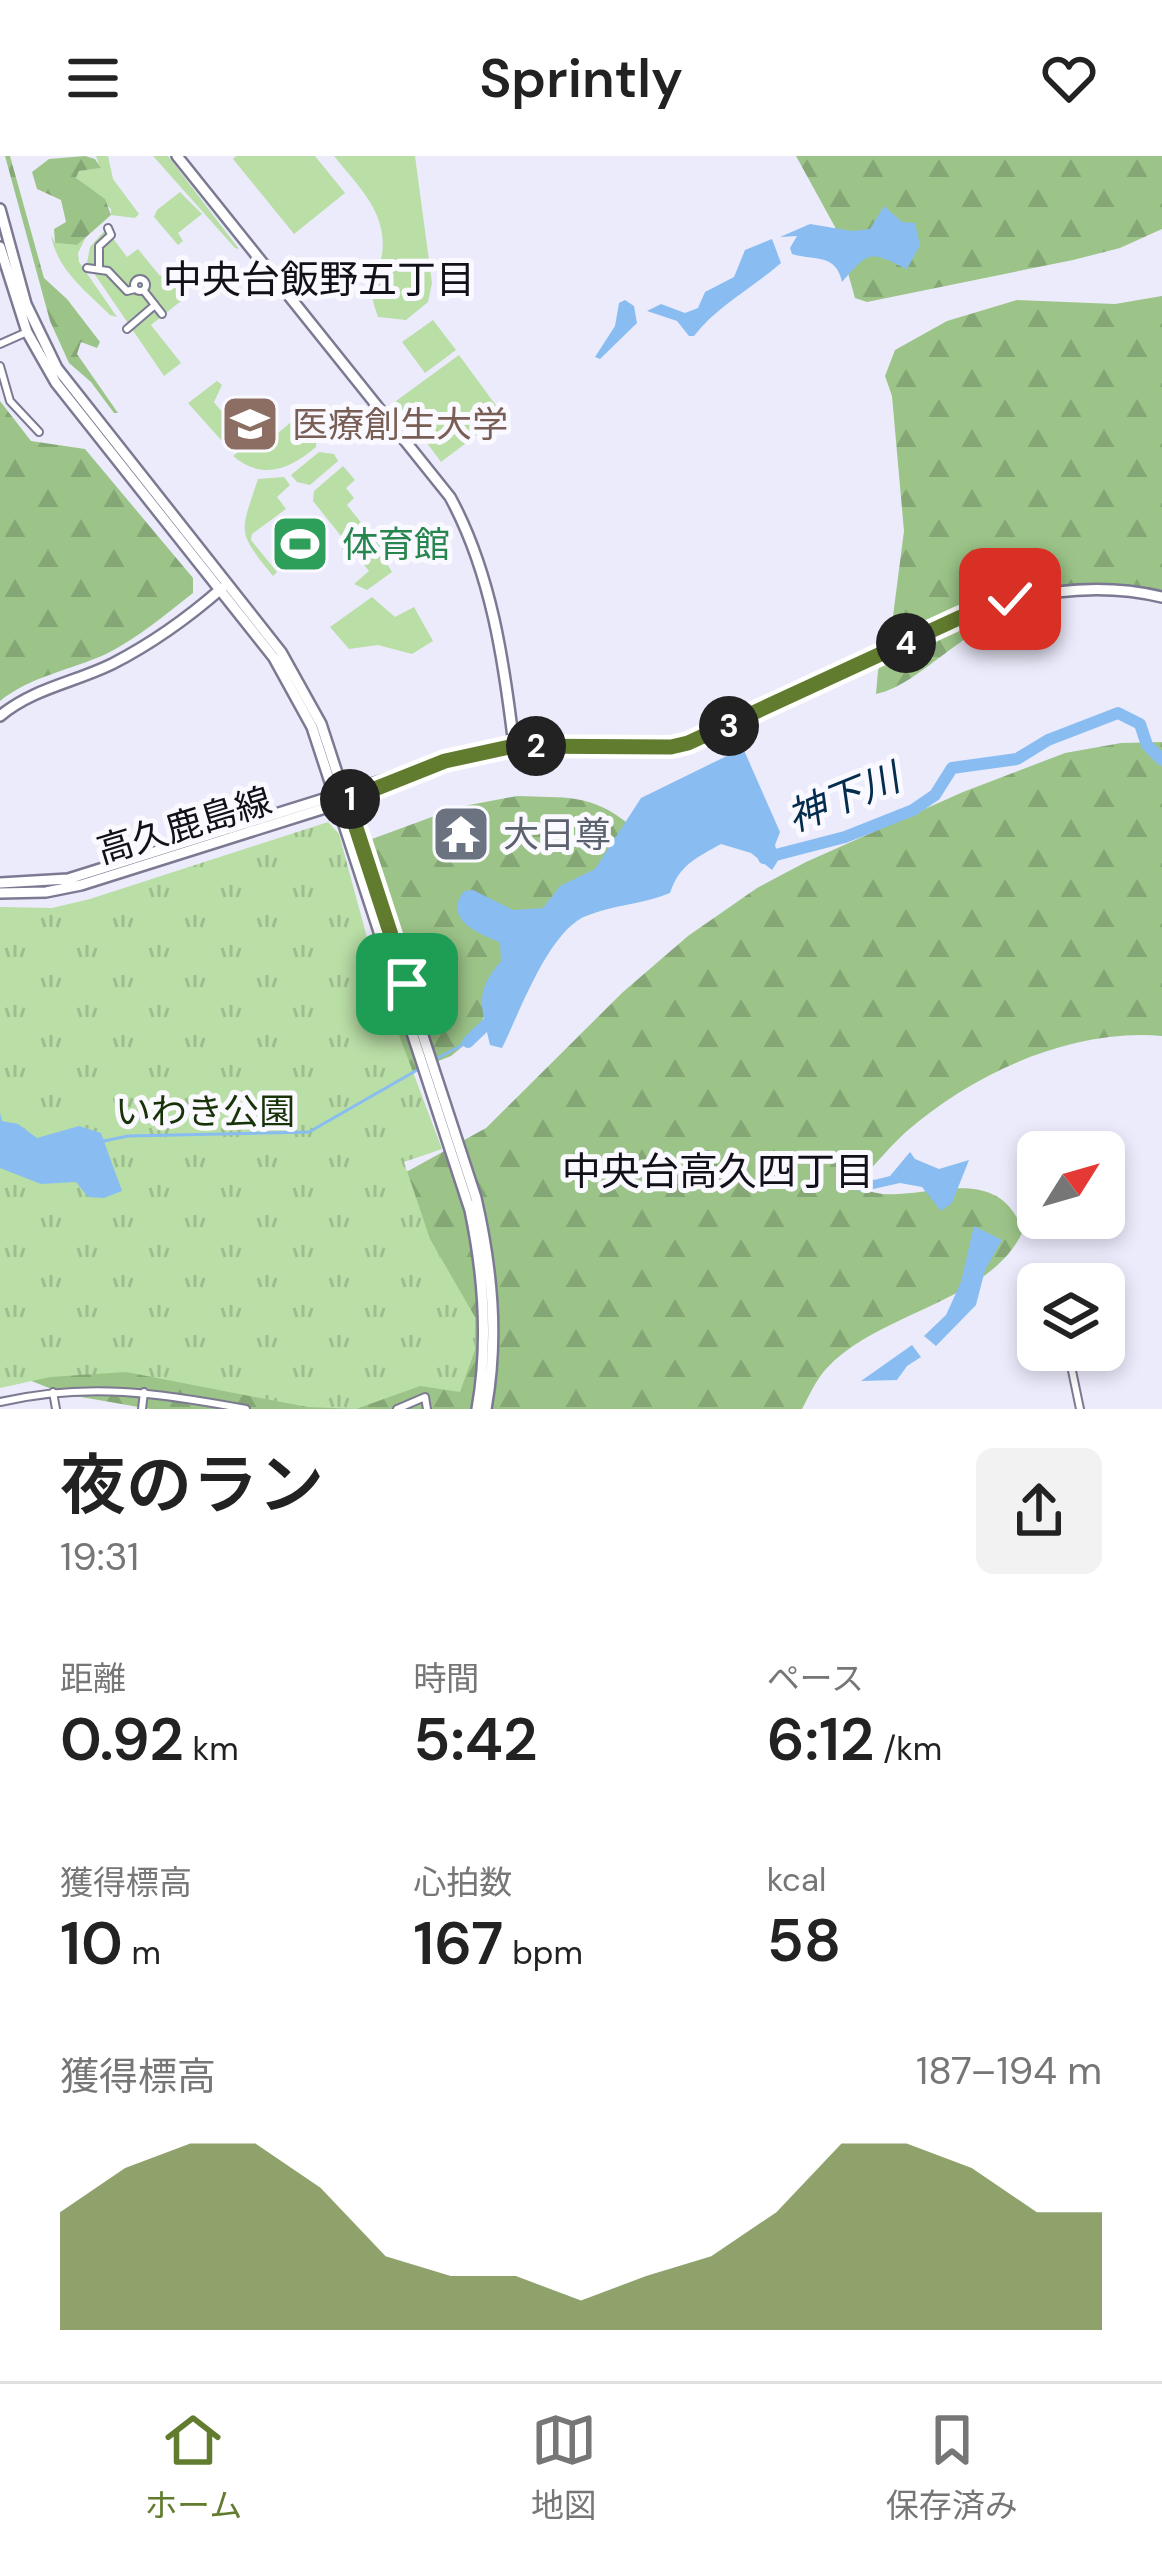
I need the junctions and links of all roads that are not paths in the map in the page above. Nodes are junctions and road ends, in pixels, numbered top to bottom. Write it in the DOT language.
graph roads {
  1 [pos="177,156"];
  2 [pos="0,209"];
  3 [pos="108,228"];
  4 [pos="0,247"];
  5 [pos="87,268"];
  6 [pos="99,268"];
  7 [pos="154,305"];
  8 [pos="162,314"];
  9 [pos="127,329"];
  10 [pos="27,332"];
  11 [pos="0,344"];
  12 [pos="0,366"];
  13 [pos="39,432"];
  14 [pos="373,537"];
  15 [pos="347,547"];
  16 [pos="223,587"];
  17 [pos="1162,596"];
  18 [pos="0,716"];
  19 [pos="514,746"];
  20 [pos="341,796"];
  21 [pos="0,883"];
  22 [pos="0,892"];
  23 [pos="1072,1371"];
  24 [pos="53,1392"];
  25 [pos="144,1392"];
  26 [pos="3,1404"];
  27 [pos="235,1408"];
  28 [pos="56,1409"];
  29 [pos="142,1409"];
  30 [pos="246,1409"];
  31 [pos="397,1409"];
  32 [pos="427,1409"];
  33 [pos="482,1409"];
  34 [pos="1080,1409"];
  1 -- 19 [label="street"];
  2 -- 16 [label="street"];
  3 -- 6 [label="street"];
  4 -- 10 [label="street"];
  5 -- 6 [label="street"];
  6 -- 7 [label="street"];
  7 -- 8 [label="street"];
  7 -- 9 [label="street"];
  10 -- 11 [label="street"];
  10 -- 16 [label="street"];
  12 -- 13 [label="street"];
  14 -- 15 [label="street"];
  16 -- 18 [label="street"];
  16 -- 20 [label="street"];
  17 -- 19 [label="street, 高久鹿島線"];
  19 -- 20 [label="street, 高久鹿島線"];
  20 -- 21 [label="street, 高久鹿島線"];
  20 -- 22 [label="street, 高久鹿島線"];
  20 -- 33 [label="street"];
  23 -- 34 [label="street"];
  24 -- 25 [label="street"];
  24 -- 26 [label="street"];
  24 -- 28 [label="street"];
  25 -- 27 [label="street"];
  25 -- 29 [label="street"];
  27 -- 30 [label="street"];
  31 -- 32 [label="street"];
}
